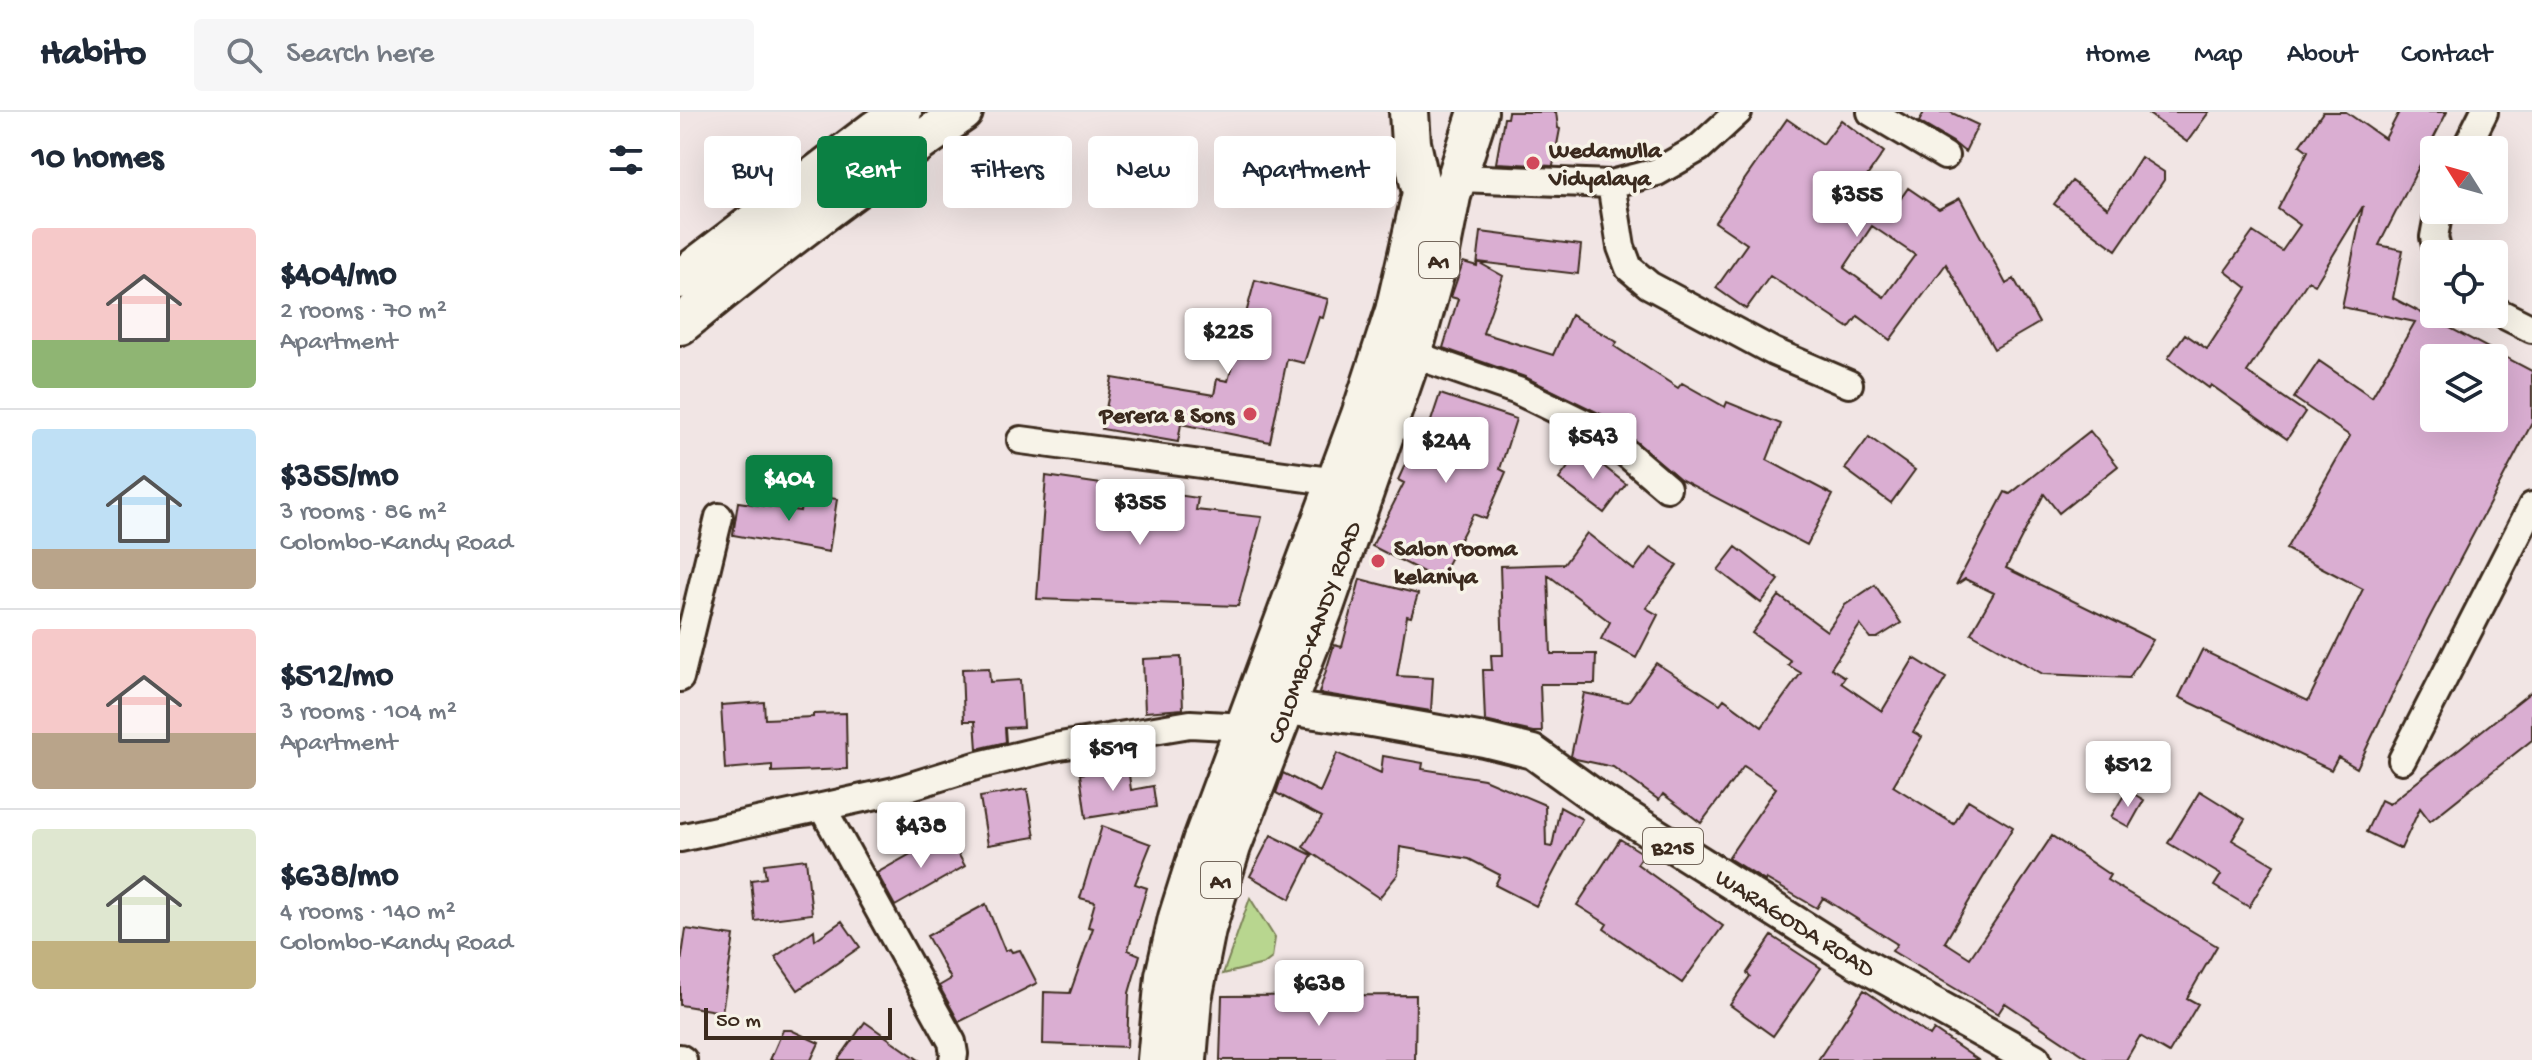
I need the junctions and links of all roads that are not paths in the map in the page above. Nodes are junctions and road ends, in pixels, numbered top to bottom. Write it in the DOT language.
graph roads {
  1 [pos="902,112"];
  2 [pos="963,112"];
  3 [pos="1409,112"];
  4 [pos="1449,112"];
  5 [pos="1478,112"];
  6 [pos="1738,112"];
  7 [pos="1871,112"];
  8 [pos="2484,112"];
  9 [pos="2472,136"];
  10 [pos="1945,156"];
  11 [pos="1460,172"];
  12 [pos="1611,184"];
  13 [pos="680,279"];
  14 [pos="2508,317"];
  15 [pos="680,325"];
  16 [pos="2532,329"];
  17 [pos="1412,354"];
  18 [pos="1849,384"];
  19 [pos="1021,440"];
  20 [pos="1337,482"];
  21 [pos="1667,488"];
  22 [pos="2532,506"];
  23 [pos="719,517"];
  24 [pos="680,678"];
  25 [pos="1286,708"];
  26 [pos="1246,727"];
  27 [pos="2402,760"];
  28 [pos="822,807"];
  29 [pos="680,838"];
  30 [pos="953,1060"];
  31 [pos="1157,1060"];
  32 [pos="1187,1060"];
  33 [pos="2034,1060"];
  1 -- 13 [label="highway"];
  2 -- 15 [label="highway"];
  3 -- 20 [label="highway, COLOMBO-KANDY ROAD / A1"];
  4 -- 11 [label="highway"];
  5 -- 11 [label="highway, COLOMBO-KANDY ROAD"];
  6 -- 12 [label="street"];
  7 -- 10 [label="street"];
  8 -- 9 [label="street"];
  11 -- 12 [label="street"];
  11 -- 17 [label="highway, COLOMBO-KANDY ROAD / A1"];
  12 -- 18 [label="street"];
  14 -- 16 [label="street"];
  17 -- 21 [label="street"];
  17 -- 25 [label="highway, COLOMBO-KANDY ROAD / A1"];
  19 -- 20 [label="street"];
  20 -- 26 [label="highway, COLOMBO-KANDY ROAD / A1"];
  22 -- 27 [label="street"];
  23 -- 24 [label="street"];
  25 -- 26 [label="highway"];
  25 -- 32 [label="highway, COLOMBO-KANDY ROAD / A1"];
  25 -- 33 [label="main road, WARAGODA ROAD / B215"];
  26 -- 28 [label="street"];
  26 -- 31 [label="highway, COLOMBO-KANDY ROAD / A1"];
  28 -- 29 [label="street"];
  28 -- 30 [label="street"];
}
